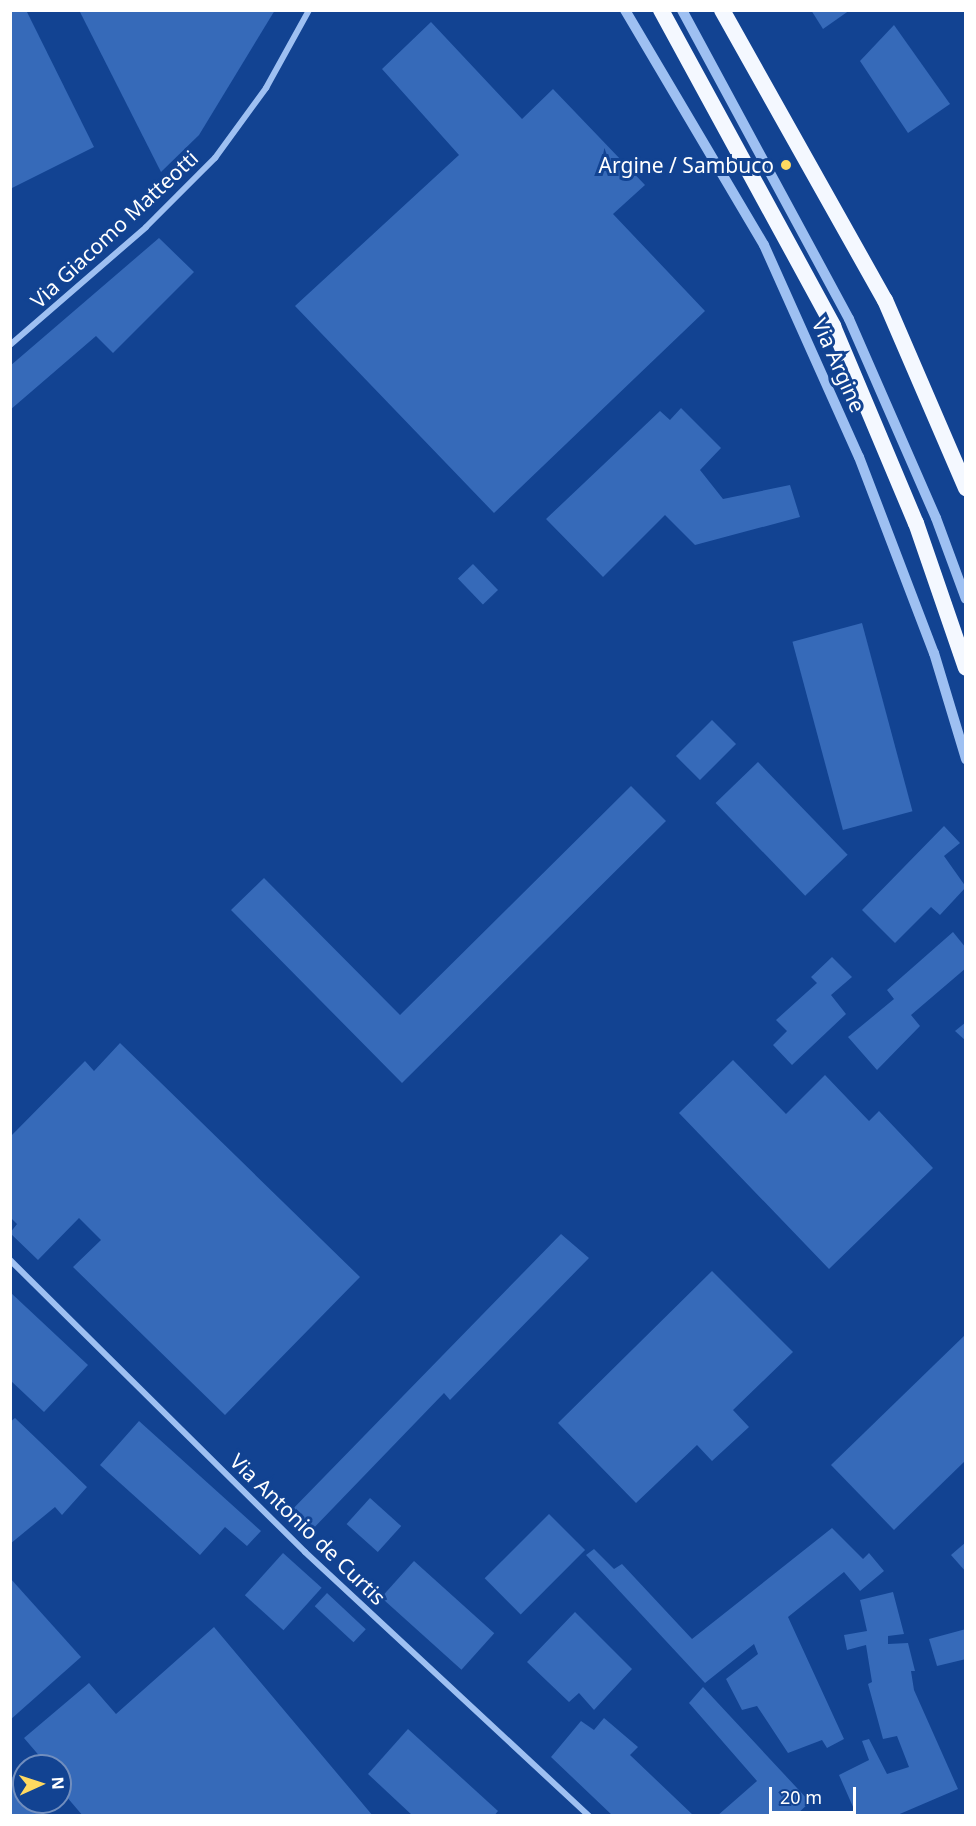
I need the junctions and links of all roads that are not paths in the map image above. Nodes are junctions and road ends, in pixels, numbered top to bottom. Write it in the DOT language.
graph roads {
  1 [pos="309,10"];
  2 [pos="625,10"];
  3 [pos="661,10"];
  4 [pos="682,10"];
  5 [pos="722,10"];
  6 [pos="10,345"];
  7 [pos="966,488"];
  8 [pos="966,598"];
  9 [pos="966,668"];
  10 [pos="966,759"];
  11 [pos="10,1260"];
  12 [pos="589,1815"];
  1 -- 6 [label="street, Via Giacomo Matteotti"];
  2 -- 10 [label="street, Via Argine"];
  3 -- 9 [label="highway"];
  4 -- 8 [label="street"];
  5 -- 7 [label="highway"];
  11 -- 12 [label="street, Via Antonio de Curtis"];
}
